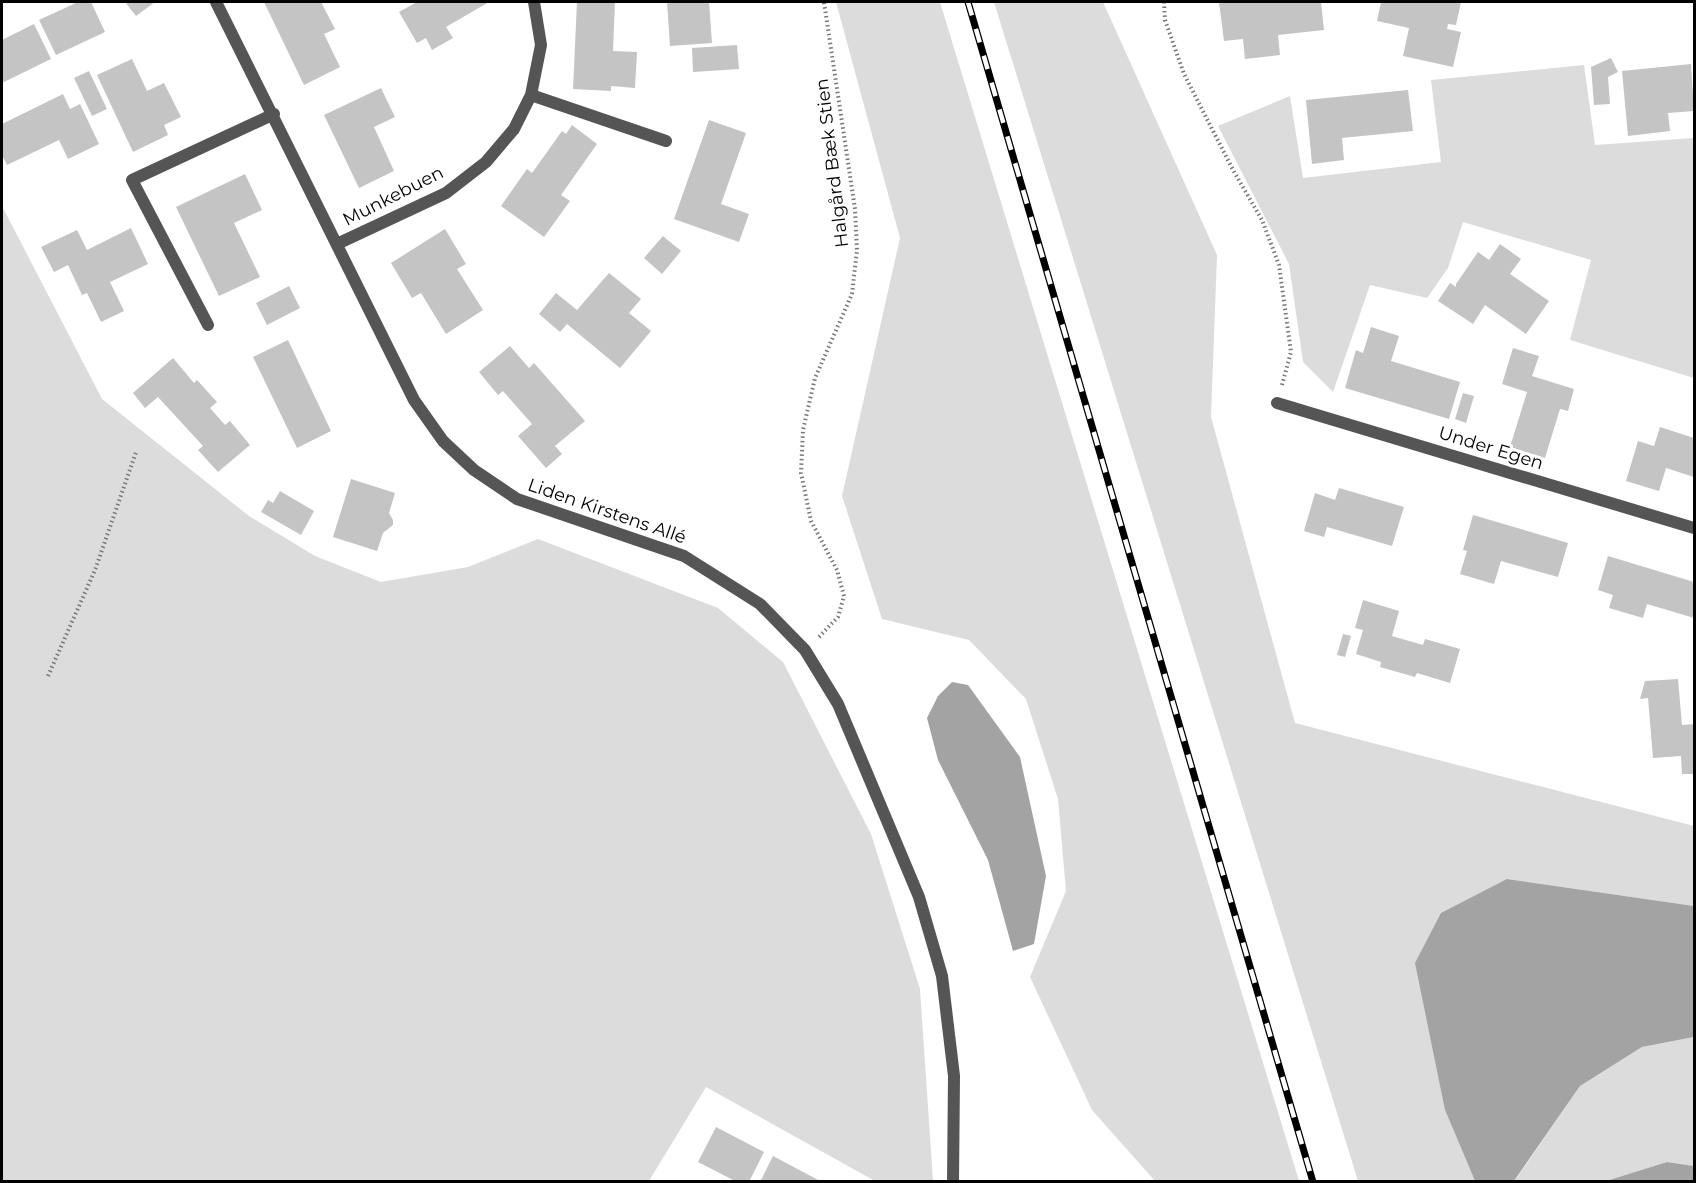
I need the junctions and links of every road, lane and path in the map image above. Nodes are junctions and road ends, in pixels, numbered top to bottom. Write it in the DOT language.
graph roads {
  1 [pos="216,2"];
  2 [pos="534,2"];
  3 [pos="824,2"];
  4 [pos="1164,2"];
  5 [pos="531,95"];
  6 [pos="274,114"];
  7 [pos="666,141"];
  8 [pos="337,244"];
  9 [pos="208,326"];
  10 [pos="1277,403"];
  11 [pos="136,452"];
  12 [pos="1695,528"];
  13 [pos="806,650"];
  14 [pos="48,676"];
  15 [pos="953,1182"];
  1 -- 6 [label="street, Liden Kirstens Allé"];
  2 -- 5 [label="street, Munkebuen"];
  3 -- 13 [label="path, Halgård Bæk Stien"];
  4 -- 10 [label="path"];
  5 -- 7 [label="street"];
  5 -- 8 [label="street, Munkebuen"];
  6 -- 8 [label="street, Liden Kirstens Allé"];
  6 -- 9 [label="street"];
  8 -- 13 [label="street, Liden Kirstens Allé"];
  10 -- 12 [label="street, Under Egen"];
  11 -- 14 [label="path"];
  13 -- 15 [label="street, Liden Kirstens Allé"];
}
